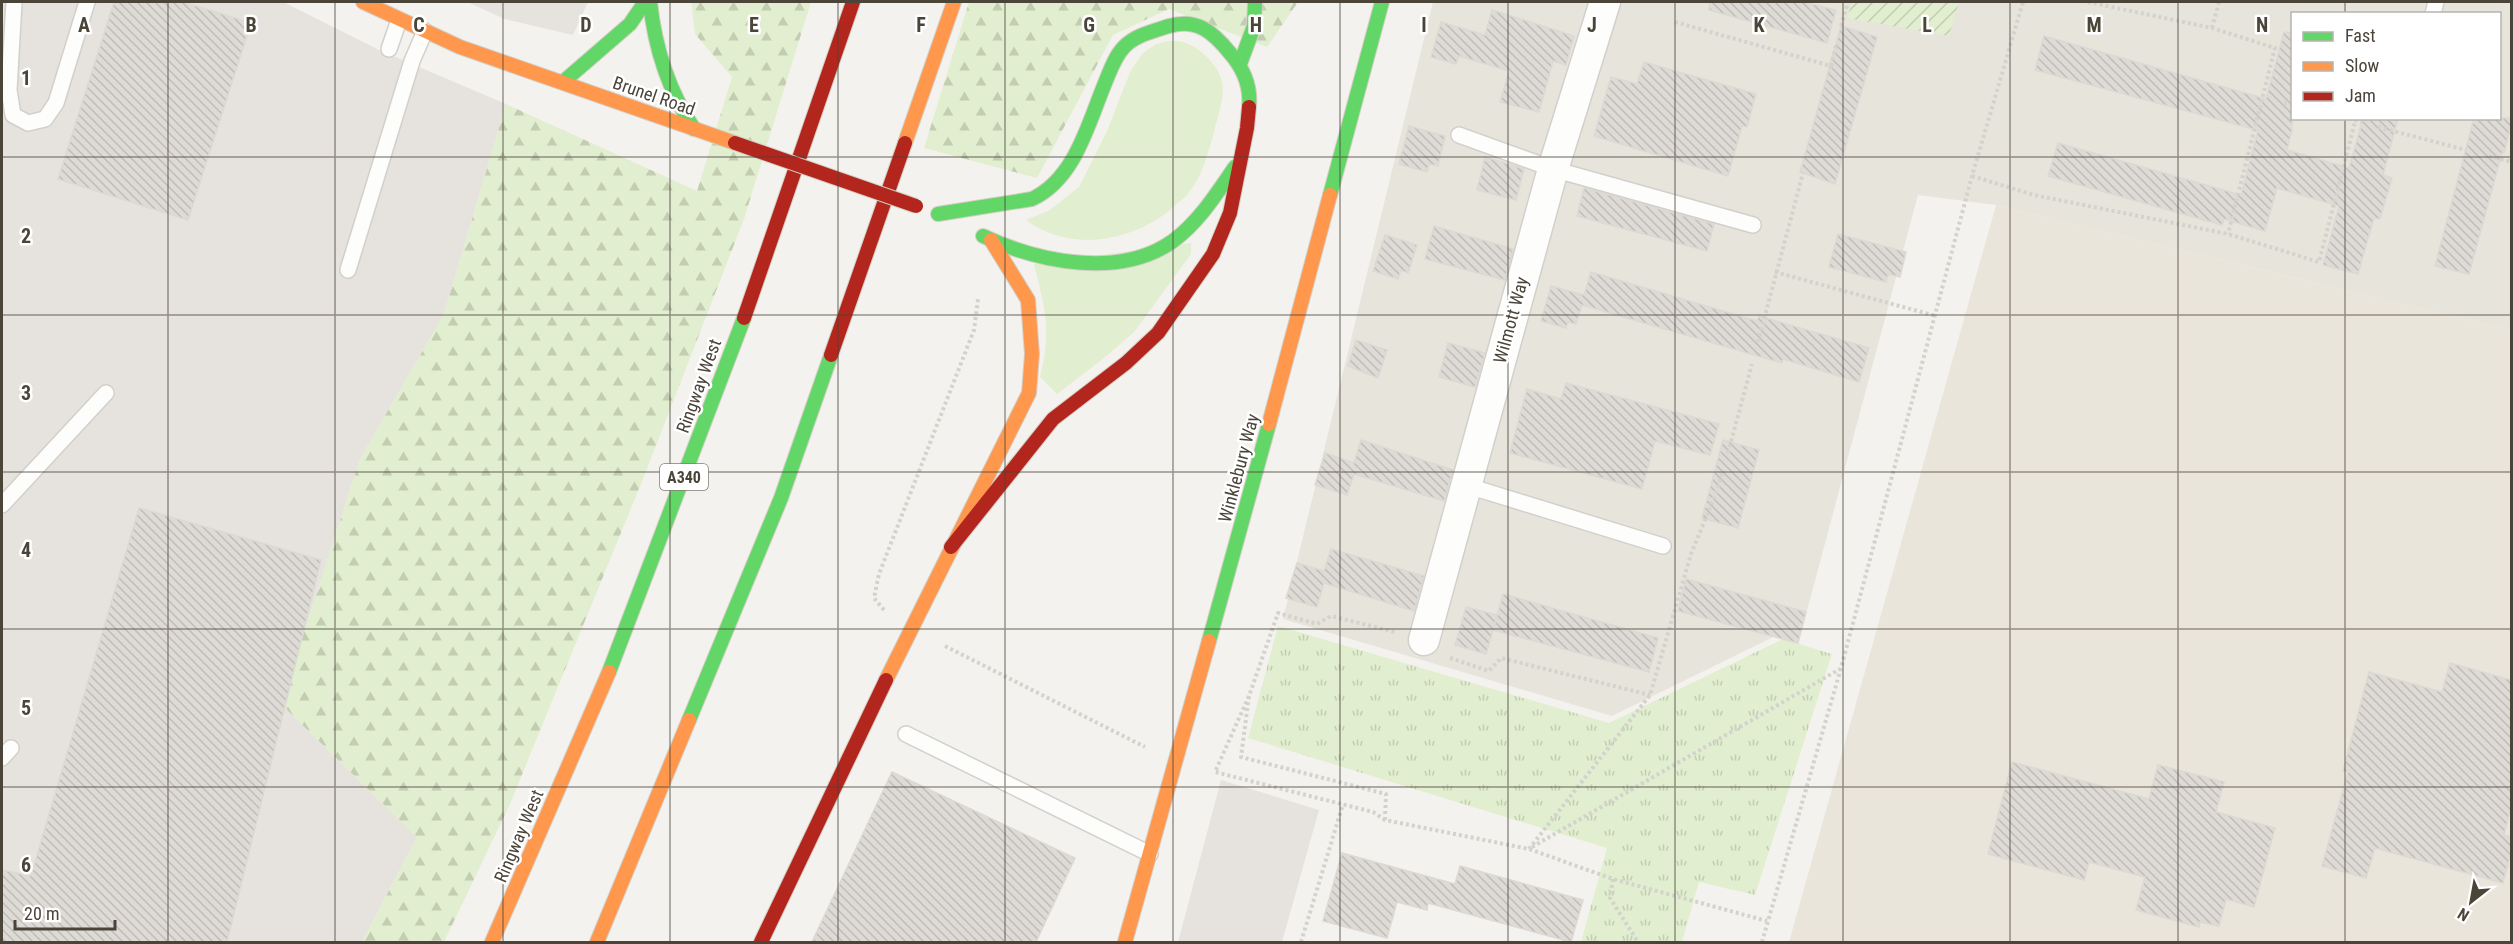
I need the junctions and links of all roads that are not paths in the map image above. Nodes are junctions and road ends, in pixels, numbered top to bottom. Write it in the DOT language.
graph roads {
  1 [pos="14,2"];
  2 [pos="87,2"];
  3 [pos="363,2"];
  4 [pos="645,2"];
  5 [pos="650,2"];
  6 [pos="853,2"];
  7 [pos="954,2"];
  8 [pos="1255,2"];
  9 [pos="1383,2"];
  10 [pos="1605,2"];
  11 [pos="399,20"];
  12 [pos="425,31"];
  13 [pos="389,49"];
  14 [pos="1240,64"];
  15 [pos="563,82"];
  16 [pos="694,129"];
  17 [pos="1459,135"];
  18 [pos="1242,158"];
  19 [pos="1552,169"];
  20 [pos="938,213"];
  21 [pos="1753,225"];
  22 [pos="992,240"];
  23 [pos="348,270"];
  24 [pos="106,393"];
  25 [pos="1465,485"];
  26 [pos="2,505"];
  27 [pos="1663,546"];
  28 [pos="951,547"];
  29 [pos="1435,649"];
  30 [pos="906,734"];
  31 [pos="1150,854"];
  32 [pos="492,942"];
  33 [pos="597,942"];
  34 [pos="761,942"];
  35 [pos="1125,942"];
  1 -- 2 [label="lane"];
  3 -- 11 [label="street, Brunel Road"];
  4 -- 15 [label="street"];
  5 -- 16 [label="street"];
  6 -- 32 [label="street, Ringway West / A340"];
  7 -- 33 [label="street"];
  8 -- 14 [label="street"];
  9 -- 31 [label="street, Winklebury Way"];
  10 -- 19 [label="street, Wilmott Way"];
  11 -- 12 [label="street, Brunel Road"];
  11 -- 13 [label="lane"];
  12 -- 15 [label="street, Brunel Road"];
  12 -- 23 [label="lane"];
  14 -- 18 [label="street"];
  14 -- 20 [label="street, Brunel Road"];
  15 -- 16 [label="street, Brunel Road"];
  16 -- 20 [label="street, Brunel Road, bridge"];
  17 -- 19 [label="lane"];
  18 -- 22 [label="street, Brunel Road"];
  18 -- 28 [label="street"];
  19 -- 21 [label="lane"];
  19 -- 25 [label="street, Wilmott Way"];
  20 -- 22 [label="street, Brunel Road"];
  22 -- 28 [label="street"];
  24 -- 26 [label="lane"];
  25 -- 27 [label="lane"];
  25 -- 29 [label="street, Wilmott Way"];
  28 -- 34 [label="street"];
  30 -- 31 [label="lane"];
  31 -- 35 [label="street, Winklebury Way"];
}
